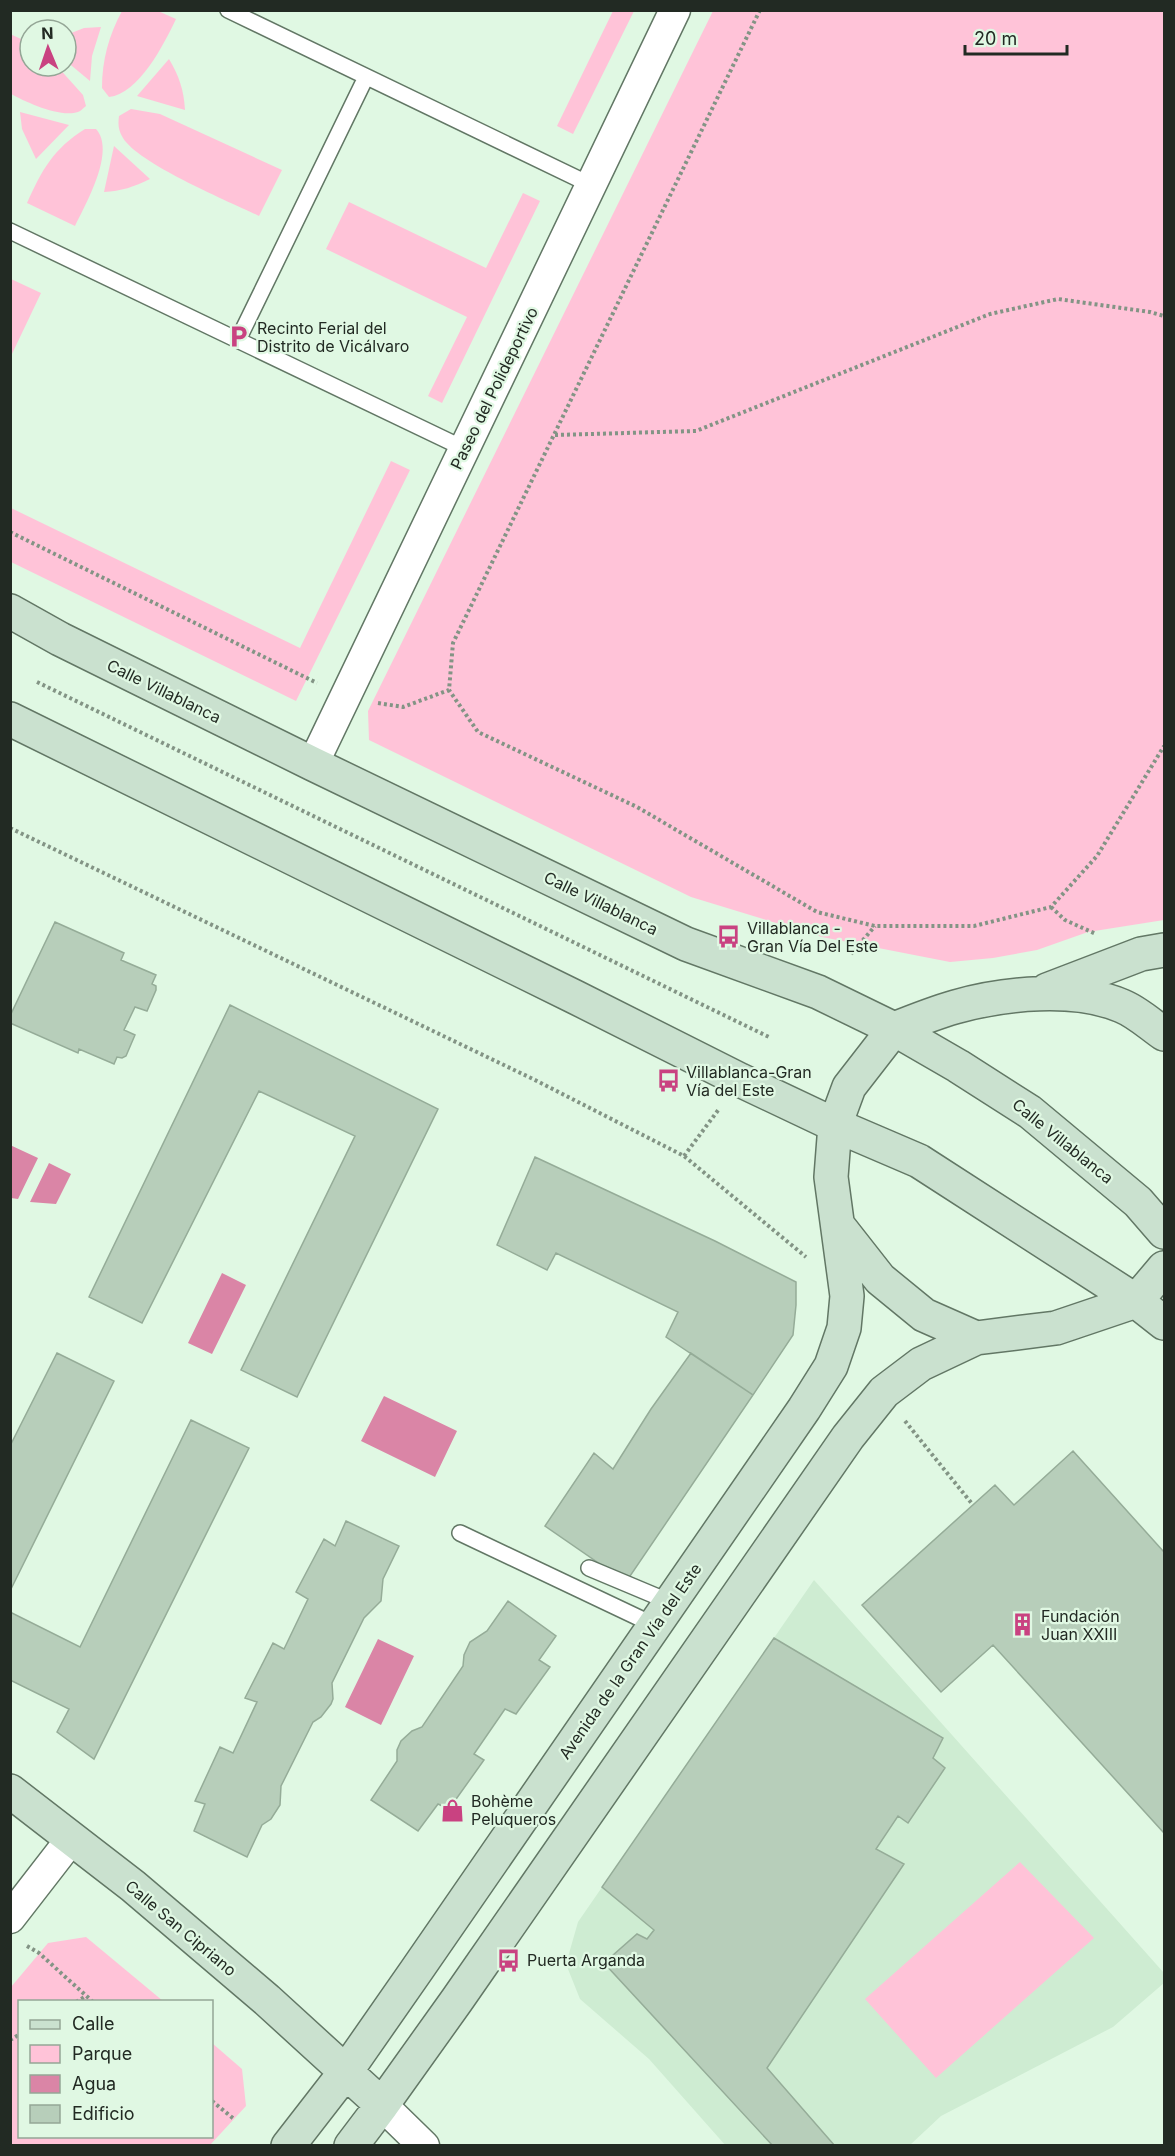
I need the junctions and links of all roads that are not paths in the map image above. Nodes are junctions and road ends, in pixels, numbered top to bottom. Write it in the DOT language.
graph roads {
  1 [pos="228,10"];
  2 [pos="675,10"];
  3 [pos="366,77"];
  4 [pos="591,185"];
  5 [pos="10,231"];
  6 [pos="238,340"];
  7 [pos="465,449"];
  8 [pos="10,611"];
  9 [pos="10,719"];
  10 [pos="313,764"];
  11 [pos="1164,950"];
  12 [pos="1038,994"];
  13 [pos="894,1029"];
  14 [pos="1164,1034"];
  15 [pos="835,1125"];
  16 [pos="840,1228"];
  17 [pos="1164,1232"];
  18 [pos="1164,1268"];
  19 [pos="1136,1300"];
  20 [pos="1164,1323"];
  21 [pos="976,1338"];
  22 [pos="460,1533"];
  23 [pos="589,1568"];
  24 [pos="662,1614"];
  25 [pos="10,1791"];
  26 [pos="72,1838"];
  27 [pos="10,1918"];
  28 [pos="346,2070"];
  29 [pos="382,2105"];
  30 [pos="288,2145"];
  31 [pos="351,2145"];
  32 [pos="424,2145"];
  1 -- 3 [label="lane"];
  2 -- 4 [label="street, Paseo del Polideportivo"];
  3 -- 4 [label="lane"];
  3 -- 6 [label="lane"];
  4 -- 7 [label="street, Paseo del Polideportivo"];
  5 -- 6 [label="lane"];
  6 -- 7 [label="lane"];
  7 -- 10 [label="street, Paseo del Polideportivo"];
  8 -- 10 [label="main road, Calle Villablanca"];
  9 -- 15 [label="main road"];
  10 -- 13 [label="main road, Calle Villablanca"];
  11 -- 12 [label="main road"];
  12 -- 13 [label="main road"];
  12 -- 14 [label="main road"];
  13 -- 15 [label="main road, Avenida de la Gran Vía del Este"];
  13 -- 17 [label="main road, Calle Villablanca"];
  15 -- 16 [label="main road, Avenida de la Gran Vía del Este"];
  15 -- 19 [label="main road"];
  16 -- 21 [label="main road, Avenida de la Gran Vía del Este"];
  16 -- 24 [label="main road, Avenida de la Gran Vía del Este"];
  18 -- 19 [label="main road"];
  19 -- 20 [label="main road"];
  19 -- 21 [label="main road"];
  21 -- 29 [label="main road"];
  22 -- 24 [label="lane"];
  23 -- 24 [label="lane"];
  24 -- 28 [label="main road, Avenida de la Gran Vía del Este"];
  25 -- 26 [label="main road, Calle San Cipriano"];
  26 -- 27 [label="street"];
  26 -- 28 [label="main road, Calle San Cipriano"];
  28 -- 29 [label="main road"];
  28 -- 30 [label="main road, Avenida de la Gran Vía del Este"];
  29 -- 31 [label="main road"];
  29 -- 32 [label="street"];
}
